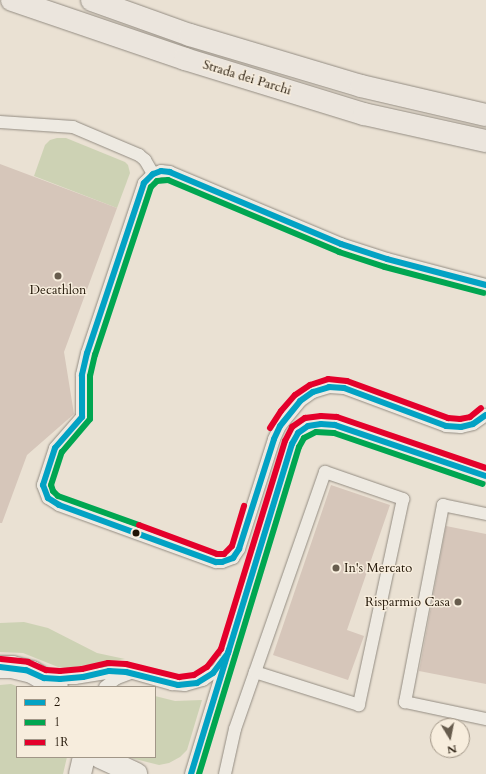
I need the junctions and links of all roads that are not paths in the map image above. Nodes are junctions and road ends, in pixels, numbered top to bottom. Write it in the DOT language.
graph roads {
  1 [pos="12,0"];
  2 [pos="92,0"];
  3 [pos="486,115"];
  4 [pos="0,122"];
  5 [pos="486,141"];
  6 [pos="153,174"];
  7 [pos="486,285"];
  8 [pos="486,415"];
  9 [pos="486,476"];
  10 [pos="486,514"];
  11 [pos="228,653"];
  12 [pos="0,667"];
  13 [pos="255,672"];
  14 [pos="134,673"];
  15 [pos="51,683"];
  16 [pos="107,686"];
  17 [pos="486,718"];
  18 [pos="84,758"];
  19 [pos="102,758"];
  20 [pos="80,774"];
  21 [pos="136,774"];
  22 [pos="191,774"];
  23 [pos="225,774"];
  1 -- 5 [label="highway, Strada dei Parchi"];
  2 -- 3 [label="highway, Strada dei Parchi"];
  4 -- 6 [label="lane"];
  6 -- 7 [label="lane"];
  6 -- 8 [label="lane"];
  9 -- 11 [label="lane"];
  10 -- 17 [label="lane"];
  11 -- 14 [label="lane"];
  11 -- 22 [label="lane"];
  12 -- 15 [label="street"];
  13 -- 13 [label="lane"];
  13 -- 23 [label="lane"];
  14 -- 15 [label="lane"];
  14 -- 16 [label="lane"];
  18 -- 20 [label="street"];
  19 -- 21 [label="street"];
}
